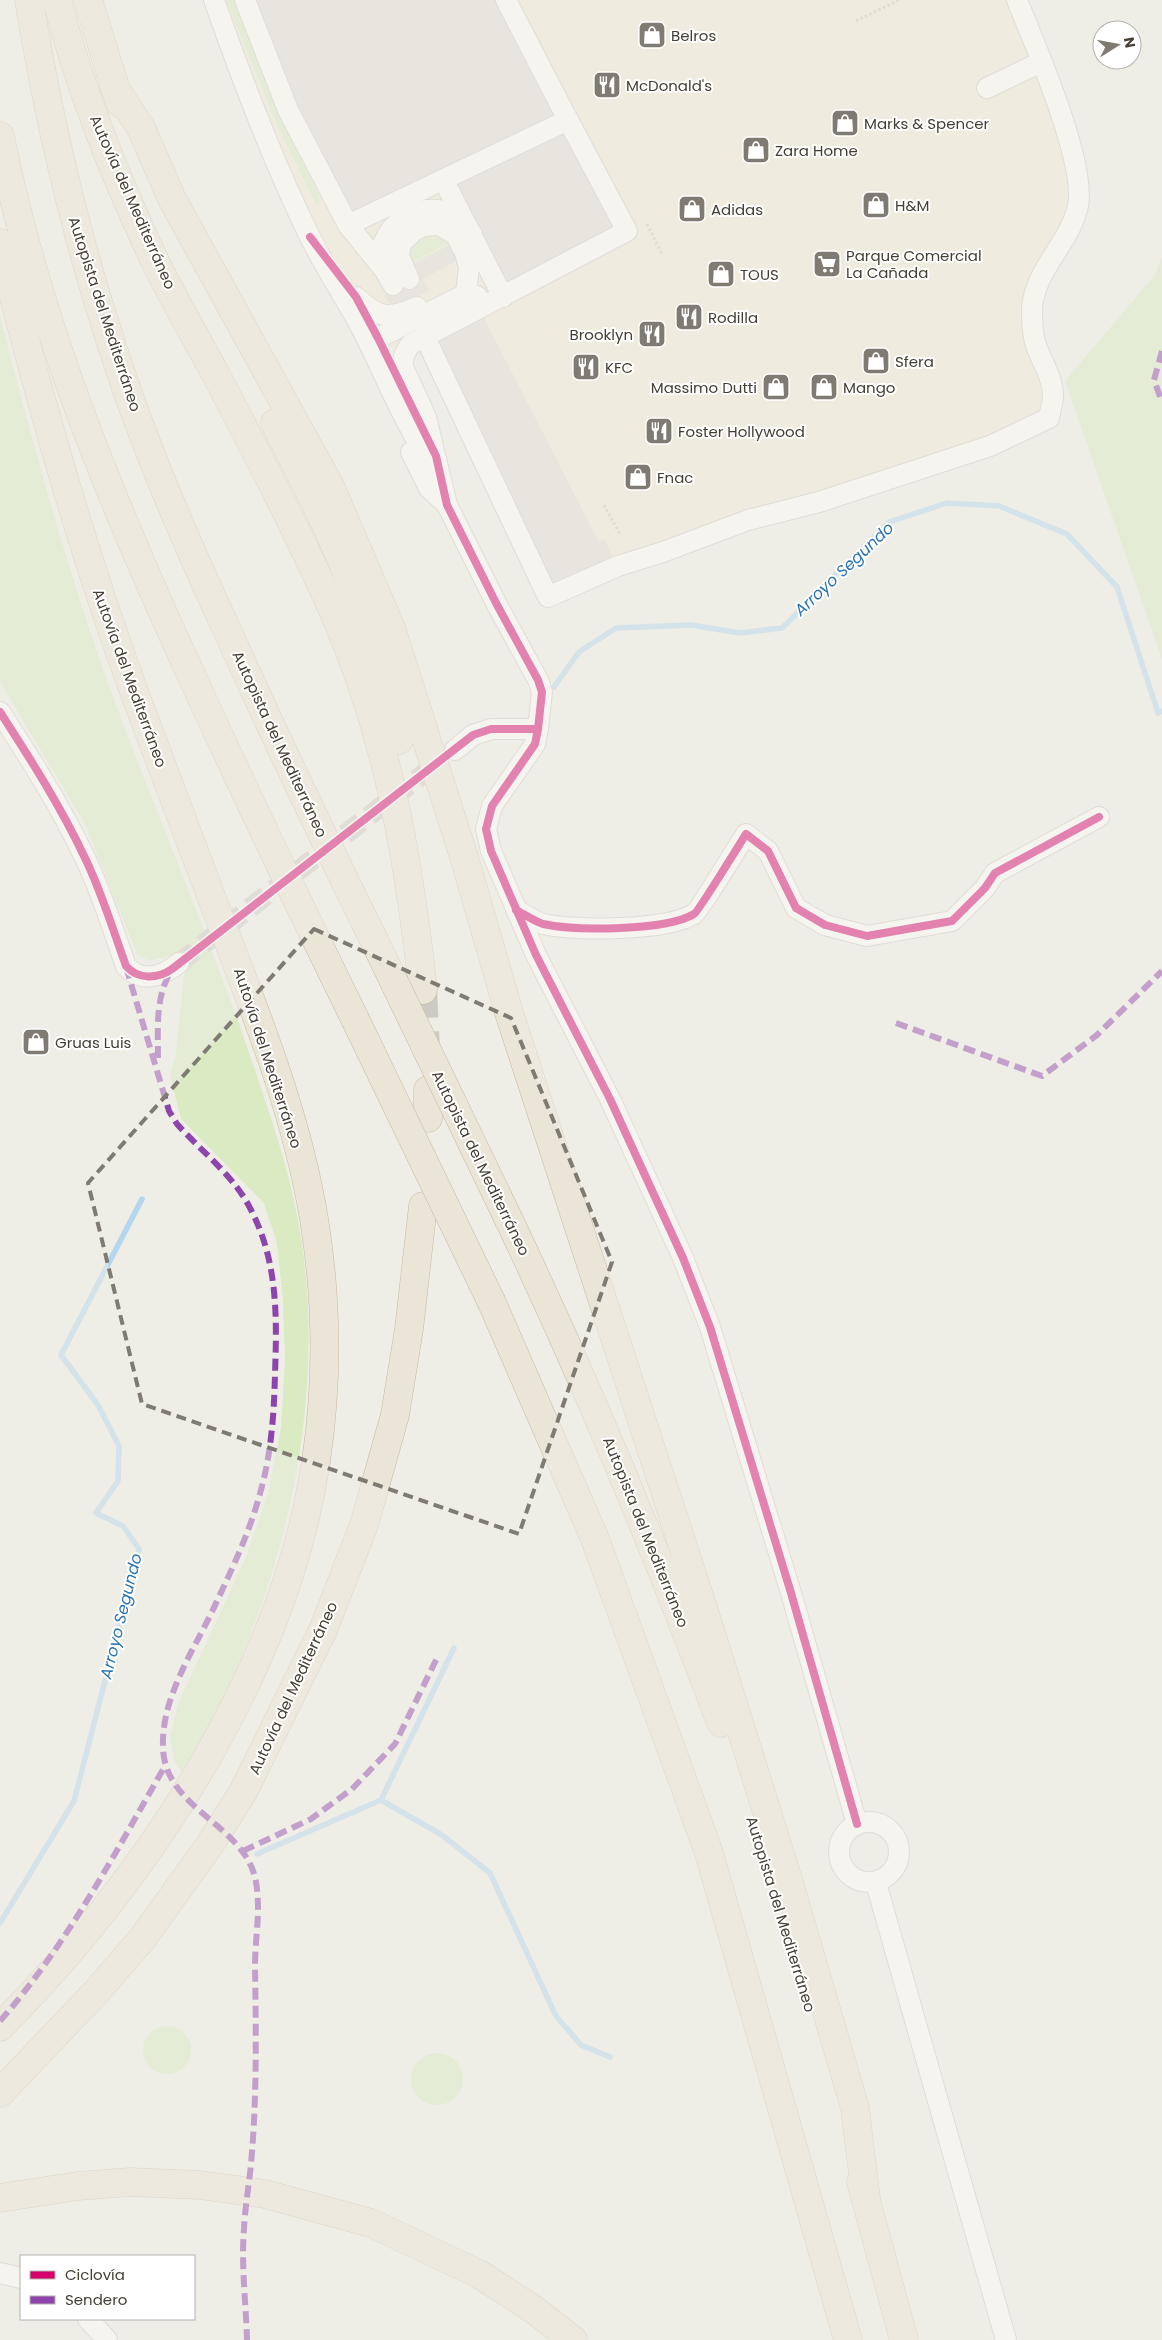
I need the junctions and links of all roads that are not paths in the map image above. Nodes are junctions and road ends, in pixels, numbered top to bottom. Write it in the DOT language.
graph roads {
  1 [pos="28,0"];
  2 [pos="56,0"];
  3 [pos="88,0"];
  4 [pos="214,0"];
  5 [pos="245,0"];
  6 [pos="506,0"];
  7 [pos="1017,0"];
  8 [pos="1041,62"];
  9 [pos="114,87"];
  10 [pos="986,88"];
  11 [pos="568,120"];
  12 [pos="0,136"];
  13 [pos="444,181"];
  14 [pos="348,225"];
  15 [pos="472,234"];
  16 [pos="310,237"];
  17 [pos="0,243"];
  18 [pos="333,279"];
  19 [pos="396,280"];
  20 [pos="466,287"];
  21 [pos="356,297"];
  22 [pos="495,302"];
  23 [pos="434,304"];
  24 [pos="425,337"];
  25 [pos="377,348"];
  26 [pos="436,456"];
  27 [pos="440,476"];
  28 [pos="447,505"];
  29 [pos="0,712"];
  30 [pos="538,729"];
  31 [pos="455,750"];
  32 [pos="1098,817"];
  33 [pos="413,899"];
  34 [pos="516,910"];
  35 [pos="179,963"];
  36 [pos="423,990"];
  37 [pos="428,1090"];
  38 [pos="428,1118"];
  39 [pos="423,1206"];
  40 [pos="858,1824"];
  41 [pos="876,1883"];
  42 [pos="0,2027"];
  43 [pos="0,2093"];
  44 [pos="0,2198"];
  45 [pos="866,2199"];
  46 [pos="0,2273"];
  47 [pos="20,2278"];
  48 [pos="89,2320"];
  49 [pos="107,2340"];
  50 [pos="573,2340"];
  51 [pos="848,2340"];
  52 [pos="904,2340"];
  53 [pos="1006,2340"];
  1 -- 45 [label="highway, Autopista del Mediterráneo, bridge"];
  2 -- 33 [label="highway, Autovía del Mediterráneo"];
  3 -- 9 [label="highway"];
  4 -- 16 [label="street"];
  5 -- 14 [label="street"];
  6 -- 11 [label="street"];
  7 -- 8 [label="street"];
  8 -- 10 [label="street"];
  8 -- 24 [label="street"];
  9 -- 33 [label="highway"];
  9 -- 45 [label="highway"];
  11 -- 13 [label="street"];
  11 -- 22 [label="street"];
  12 -- 51 [label="highway, bridge"];
  13 -- 14 [label="street"];
  13 -- 15 [label="street"];
  14 -- 19 [label="street"];
  15 -- 19 [label="street"];
  15 -- 22 [label="street"];
  16 -- 18 [label="street"];
  16 -- 21 [label="street"];
  17 -- 42 [label="highway, Autovía del Mediterráneo"];
  18 -- 25 [label="street"];
  18 -- 28 [label="street"];
  19 -- 20 [label="street"];
  20 -- 22 [label="street"];
  20 -- 23 [label="street"];
  21 -- 23 [label="street"];
  21 -- 25 [label="street"];
  22 -- 24 [label="street"];
  23 -- 25 [label="street"];
  24 -- 25 [label="street"];
  24 -- 26 [label="street"];
  25 -- 26 [label="street"];
  25 -- 27 [label="street"];
  26 -- 27 [label="street"];
  27 -- 28 [label="street"];
  28 -- 30 [label="street"];
  29 -- 35 [label="street"];
  30 -- 31 [label="street"];
  30 -- 34 [label="street"];
  32 -- 34 [label="street"];
  33 -- 36 [label="highway, Autovía del Mediterráneo"];
  34 -- 40 [label="street"];
  37 -- 38 [label="highway"];
  39 -- 43 [label="highway, Autovía del Mediterráneo"];
  40 -- 41 [label="street"];
  40 -- 41 [label="street"];
  41 -- 53 [label="street"];
  44 -- 50 [label="highway"];
  45 -- 52 [label="highway, Autopista del Mediterráneo"];
  46 -- 47 [label="street"];
  48 -- 49 [label="street"];
}
